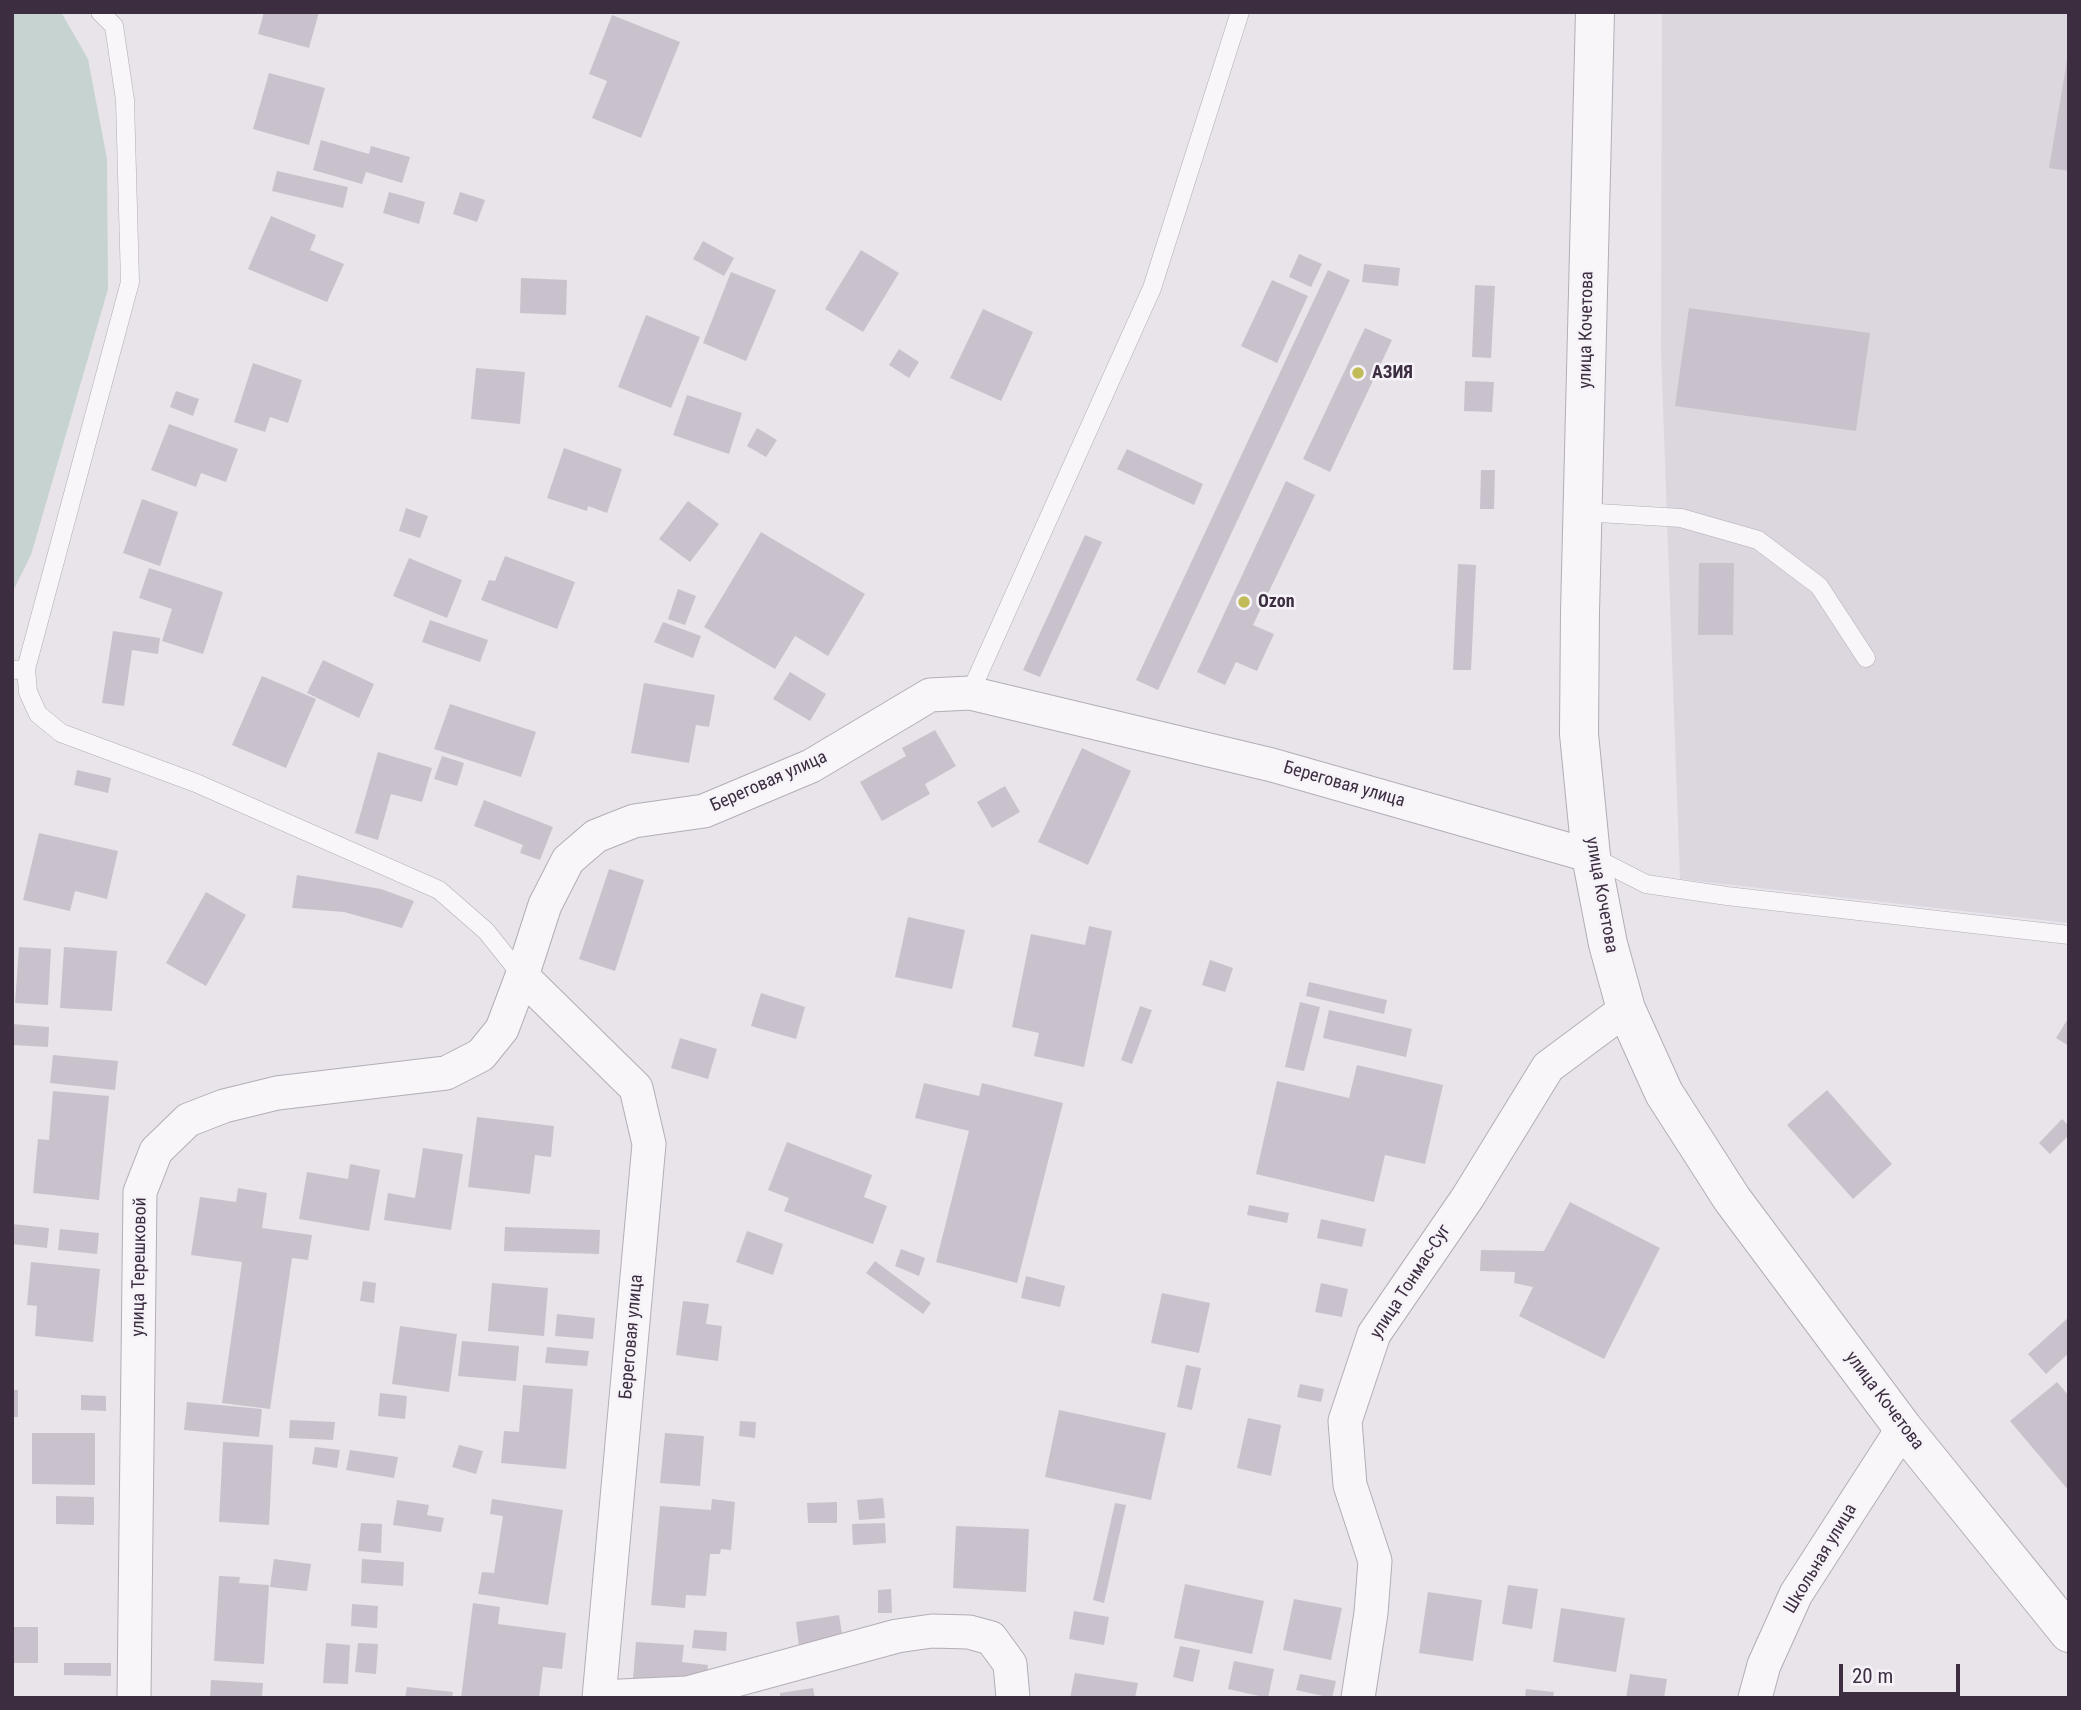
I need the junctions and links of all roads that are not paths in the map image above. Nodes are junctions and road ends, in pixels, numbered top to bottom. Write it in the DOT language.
graph roads {
  1 [pos="100,12"];
  2 [pos="1240,12"];
  3 [pos="1595,12"];
  4 [pos="1582,513"];
  5 [pos="1866,658"];
  6 [pos="19,669"];
  7 [pos="970,693"];
  8 [pos="1591,856"];
  9 [pos="2069,935"];
  10 [pos="522,976"];
  11 [pos="1626,1009"];
  12 [pos="1903,1428"];
  13 [pos="2069,1633"];
  14 [pos="599,1697"];
  15 [pos="134,1698"];
  16 [pos="1013,1698"];
  17 [pos="1358,1698"];
  18 [pos="1755,1698"];
  1 -- 6 [label="lane"];
  2 -- 7 [label="lane"];
  3 -- 4 [label="street, улица Кочетова"];
  4 -- 5 [label="lane"];
  4 -- 8 [label="street, улица Кочетова"];
  6 -- 10 [label="lane"];
  7 -- 8 [label="street, Береговая улица"];
  7 -- 10 [label="street, Береговая улица"];
  8 -- 9 [label="lane"];
  8 -- 11 [label="street, улица Кочетова"];
  10 -- 14 [label="street, Береговая улица"];
  10 -- 15 [label="street, улица Терешковой"];
  11 -- 12 [label="street, улица Кочетова"];
  11 -- 17 [label="street, улица Тонмас-Суг"];
  12 -- 13 [label="street, улица Кочетова"];
  12 -- 18 [label="street, Школьная улица"];
  14 -- 16 [label="street"];
}
